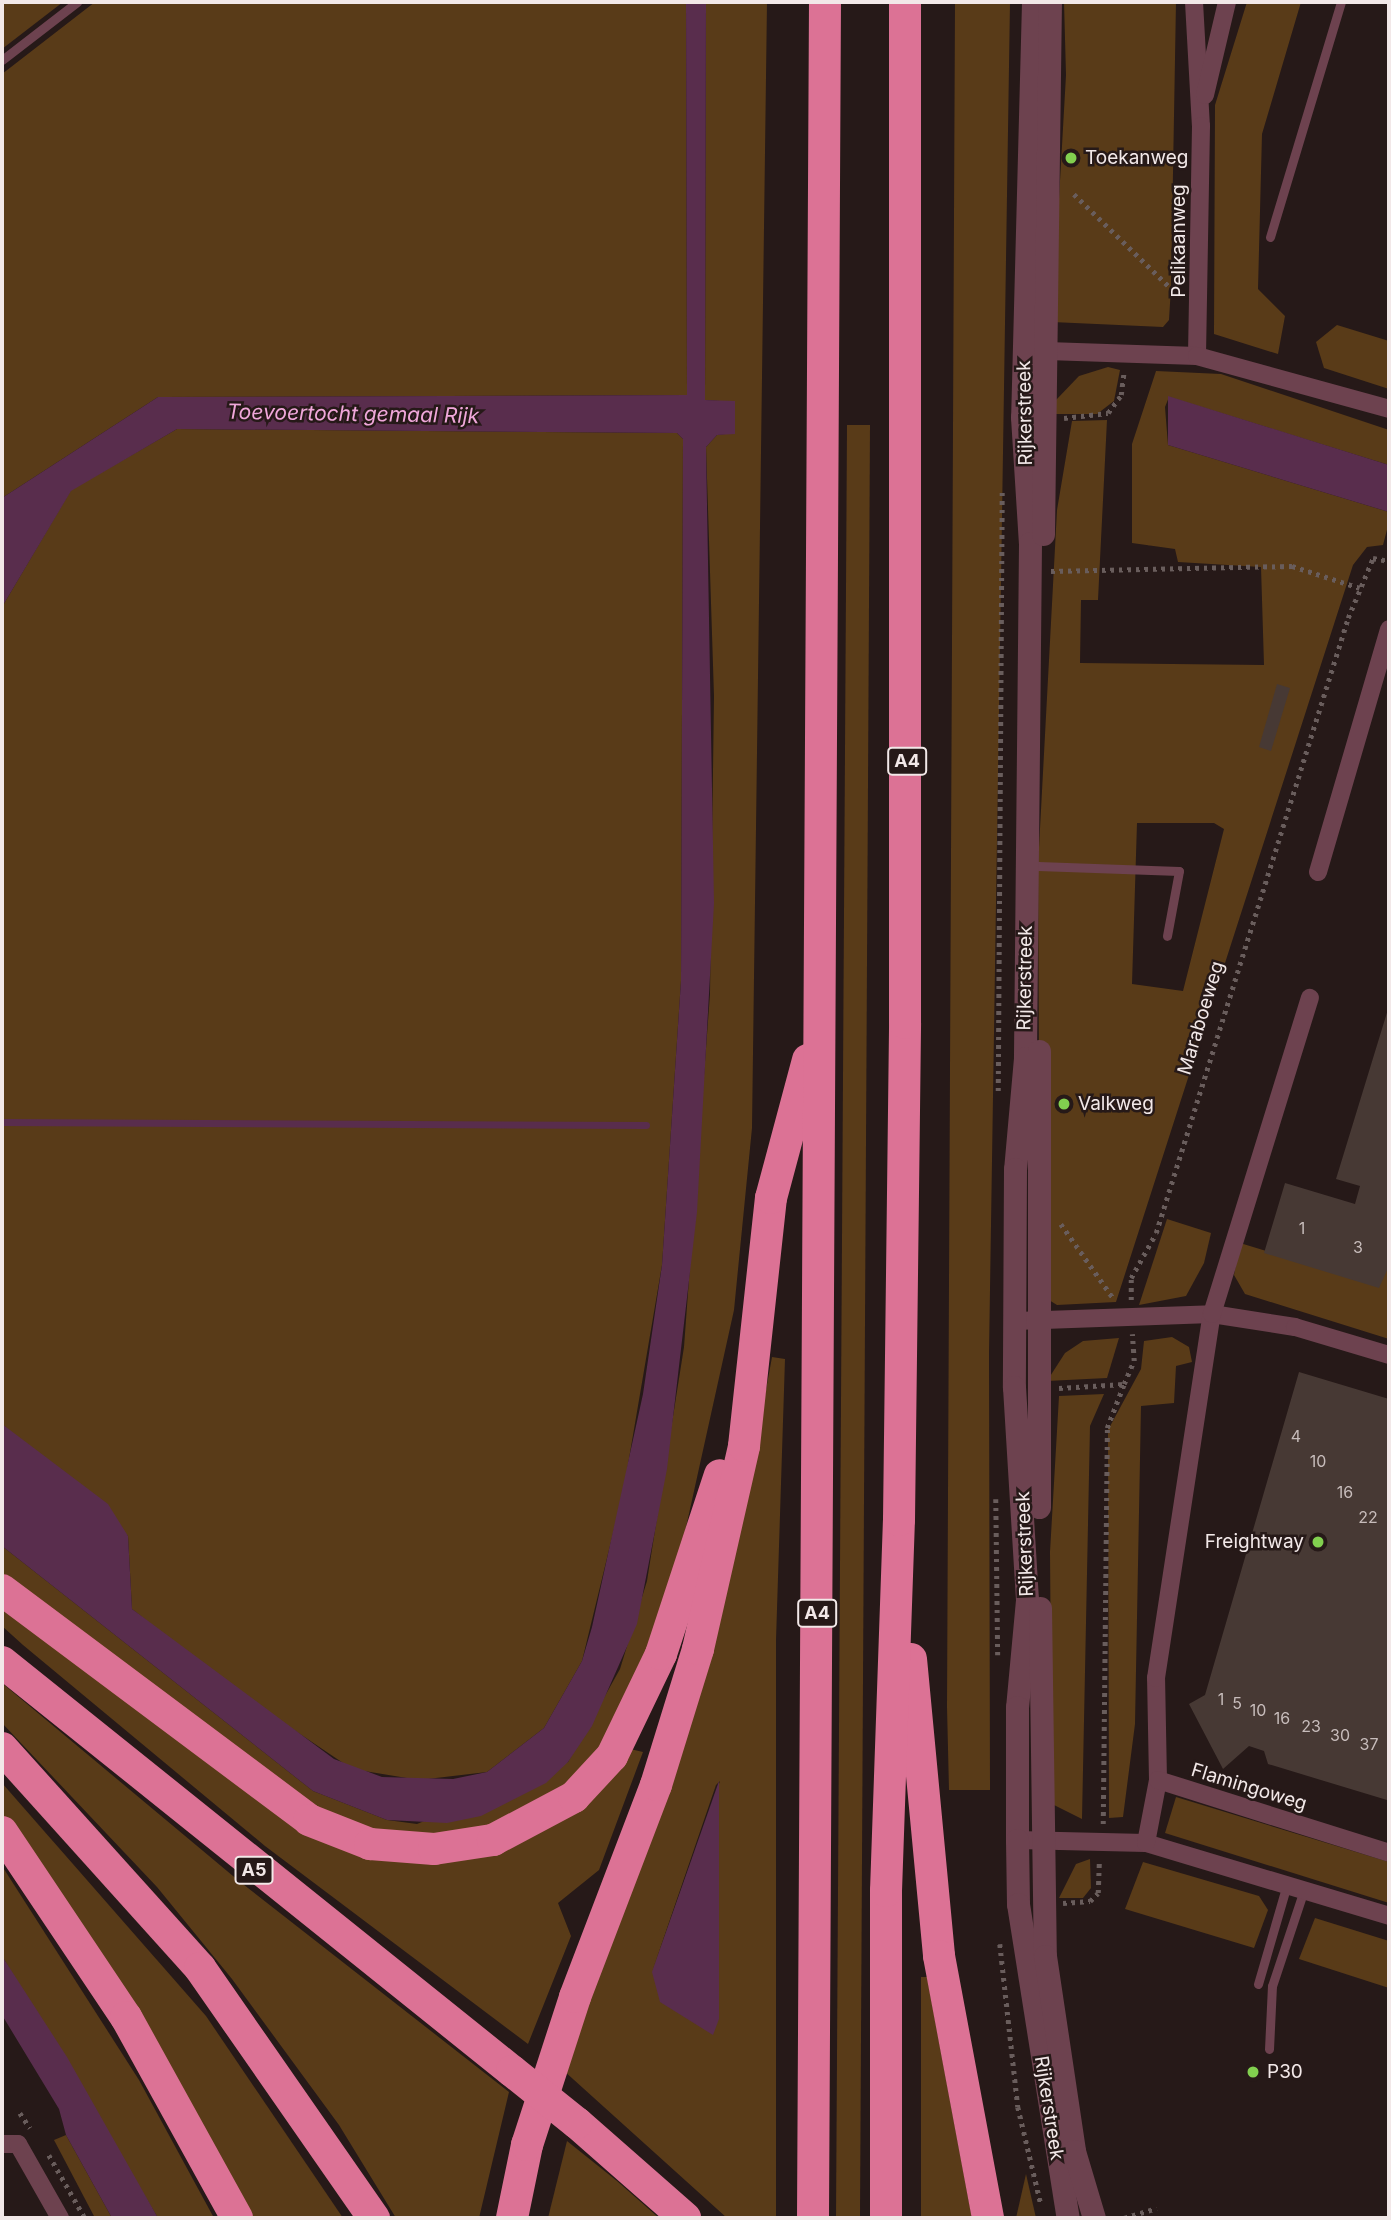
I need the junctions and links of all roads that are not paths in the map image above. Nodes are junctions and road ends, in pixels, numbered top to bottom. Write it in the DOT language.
graph roads {
  1 [pos="77,2"];
  2 [pos="825,2"];
  3 [pos="905,2"];
  4 [pos="1033,2"];
  5 [pos="1050,2"];
  6 [pos="1194,2"];
  7 [pos="1227,2"];
  8 [pos="1342,2"];
  9 [pos="2,61"];
  10 [pos="1201,126"];
  11 [pos="1270,237"];
  12 [pos="1047,351"];
  13 [pos="1024,352"];
  14 [pos="1197,356"];
  15 [pos="1389,409"];
  16 [pos="1037,571"];
  17 [pos="1389,629"];
  18 [pos="1032,866"];
  19 [pos="1318,872"];
  20 [pos="1167,936"];
  21 [pos="1310,998"];
  22 [pos="820,1018"];
  23 [pos="1212,1314"];
  24 [pos="1015,1321"];
  25 [pos="1038,1321"];
  26 [pos="1389,1355"];
  27 [pos="755,1363"];
  28 [pos="899,1520"];
  29 [pos="2,1590"];
  30 [pos="2,1662"];
  31 [pos="2,1748"];
  32 [pos="1158,1780"];
  33 [pos="2,1832"];
  34 [pos="1029,1840"];
  35 [pos="1146,1843"];
  36 [pos="1389,1853"];
  37 [pos="1296,1887"];
  38 [pos="1389,1916"];
  39 [pos="1258,1983"];
  40 [pos="1269,2049"];
  41 [pos="2,2144"];
  42 [pos="60,2218"];
  43 [pos="237,2218"];
  44 [pos="374,2218"];
  45 [pos="512,2218"];
  46 [pos="685,2218"];
  47 [pos="813,2218"];
  48 [pos="886,2218"];
  49 [pos="988,2218"];
  50 [pos="1068,2218"];
  51 [pos="1094,2218"];
  1 -- 9 [label="lane"];
  2 -- 22 [label="highway, A4"];
  3 -- 28 [label="highway, A4"];
  4 -- 13 [label="street, Rijkerstreek"];
  5 -- 12 [label="street, Rijkerstreek"];
  6 -- 10 [label="street, Pelikaanweg"];
  7 -- 10 [label="street, Pelikaanweg"];
  8 -- 11 [label="lane"];
  10 -- 14 [label="street, Pelikaanweg"];
  12 -- 13 [label="street"];
  12 -- 14 [label="street"];
  12 -- 16 [label="street, Rijkerstreek"];
  13 -- 16 [label="street, Rijkerstreek"];
  14 -- 15 [label="street"];
  16 -- 18 [label="street, Rijkerstreek"];
  17 -- 19 [label="street"];
  18 -- 20 [label="lane"];
  18 -- 24 [label="street, Rijkerstreek"];
  18 -- 25 [label="street, Rijkerstreek"];
  21 -- 23 [label="street"];
  22 -- 27 [label="highway, A4"];
  22 -- 47 [label="highway, A4"];
  23 -- 25 [label="street"];
  23 -- 26 [label="street"];
  23 -- 32 [label="street"];
  24 -- 25 [label="street"];
  24 -- 34 [label="street, Rijkerstreek"];
  25 -- 34 [label="street, Rijkerstreek"];
  27 -- 29 [label="highway, A4"];
  27 -- 45 [label="highway, A4"];
  28 -- 48 [label="highway, A4"];
  28 -- 49 [label="highway, A4"];
  30 -- 46 [label="highway, A5, bridge"];
  31 -- 44 [label="highway"];
  32 -- 35 [label="street"];
  32 -- 36 [label="street, Flamingoweg"];
  33 -- 43 [label="highway"];
  34 -- 35 [label="street"];
  34 -- 50 [label="street, Rijkerstreek"];
  34 -- 51 [label="street, Rijkerstreek"];
  35 -- 37 [label="street"];
  37 -- 38 [label="street"];
  37 -- 39 [label="lane"];
  37 -- 40 [label="lane"];
  41 -- 42 [label="street"];
}
